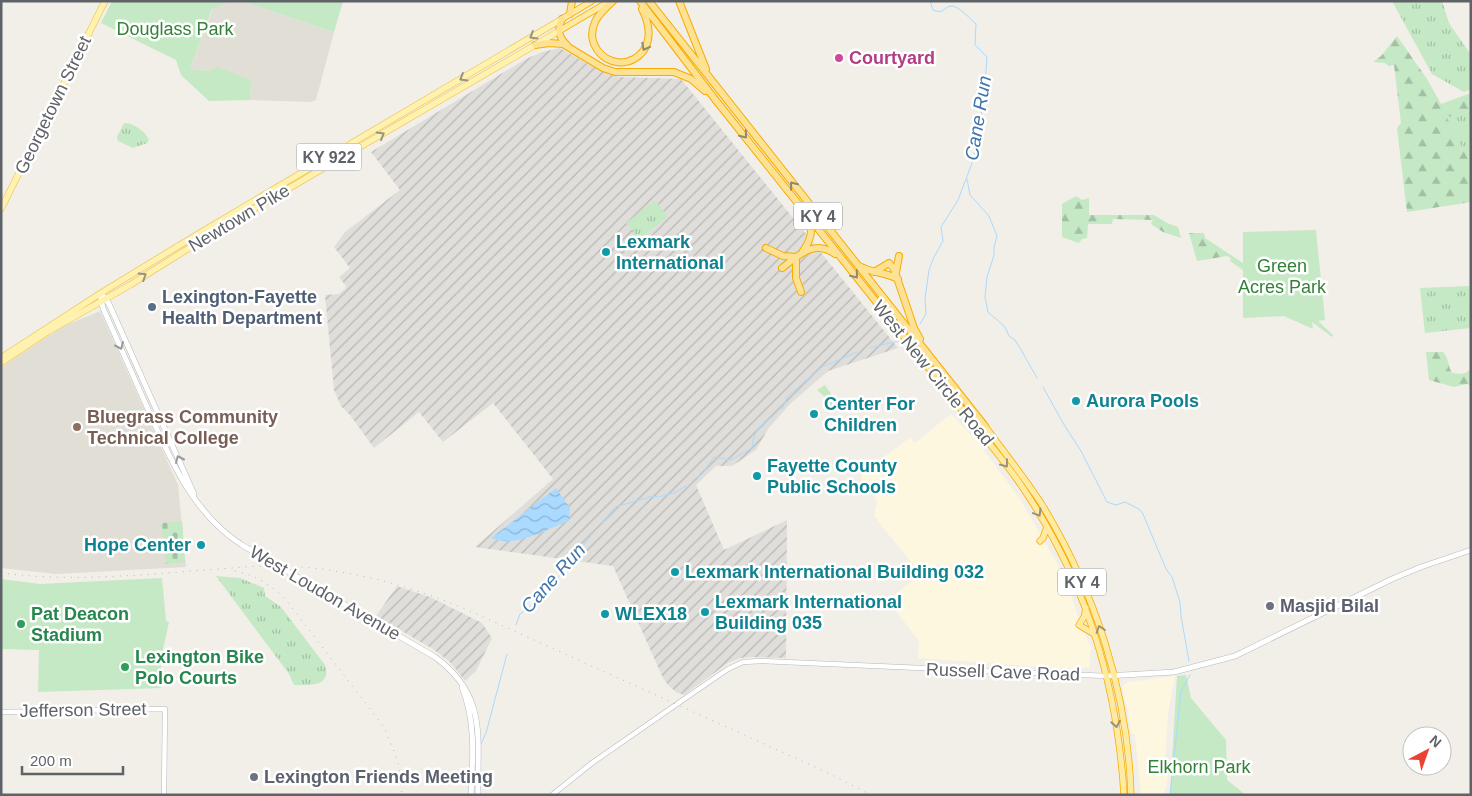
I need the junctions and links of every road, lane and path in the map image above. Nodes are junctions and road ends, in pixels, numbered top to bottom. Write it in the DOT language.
graph roads {
  1 [pos="105,1"];
  2 [pos="572,1"];
  3 [pos="592,1"];
  4 [pos="611,1"];
  5 [pos="639,1"];
  6 [pos="649,1"];
  7 [pos="679,1"];
  8 [pos="570,14"];
  9 [pos="562,19"];
  10 [pos="559,32"];
  11 [pos="535,45"];
  12 [pos="568,46"];
  13 [pos="708,75"];
  14 [pos="714,98"];
  15 [pos="333,154"];
  16 [pos="337,161"];
  17 [pos="300,174"];
  18 [pos="304,180"];
  19 [pos="1,209"];
  20 [pos="804,209"];
  21 [pos="810,240"];
  22 [pos="766,248"];
  23 [pos="816,248"];
  24 [pos="799,255"];
  25 [pos="899,256"];
  26 [pos="843,260"];
  27 [pos="856,264"];
  28 [pos="782,268"];
  29 [pos="874,272"];
  30 [pos="897,276"];
  31 [pos="801,292"];
  32 [pos="101,293"];
  33 [pos="104,300"];
  34 [pos="928,353"];
  35 [pos="1,358"];
  36 [pos="1,363"];
  37 [pos="982,428"];
  38 [pos="198,503"];
  39 [pos="1047,527"];
  40 [pos="1055,542"];
  41 [pos="1471,550"];
  42 [pos="1086,608"];
  43 [pos="1095,634"];
  44 [pos="1114,675"];
  45 [pos="1107,676"];
  46 [pos="457,678"];
  47 [pos="1,712"];
  48 [pos="164,795"];
  49 [pos="471,795"];
  50 [pos="478,795"];
  51 [pos="552,795"];
  52 [pos="1124,795"];
  53 [pos="1131,795"];
  1 -- 19 [label="main road, Georgetown Street"];
  2 -- 8 [label="highway"];
  3 -- 8 [label="highway, Newtown Pike / KY 922"];
  5 -- 4 [label="highway, one-way"];
  4 -- 10 [label="highway, Newtown Pike / KY 922"];
  5 -- 14 [label="highway, West New Circle Road / KY 4"];
  6 -- 13 [label="highway, West New Circle Road / KY 4"];
  7 -- 13 [label="highway"];
  8 -- 9 [label="highway, Newtown Pike / KY 922"];
  9 -- 10 [label="highway"];
  9 -- 15 [label="main road, Newtown Pike / KY 922, one-way"];
  10 -- 11 [label="main road, Newtown Pike / KY 922"];
  10 -- 12 [label="highway"];
  11 -- 12 [label="highway"];
  16 -- 11 [label="main road, Newtown Pike / KY 922, one-way"];
  12 -- 14 [label="highway"];
  27 -- 13 [label="highway, West New Circle Road / KY 4, one-way"];
  14 -- 20 [label="highway, West New Circle Road / KY 4, one-way"];
  15 -- 16 [label="main road"];
  15 -- 17 [label="main road, Newtown Pike / KY 922"];
  16 -- 18 [label="main road, Newtown Pike / KY 922"];
  17 -- 18 [label="main road"];
  17 -- 32 [label="main road, Newtown Pike / KY 922"];
  33 -- 18 [label="main road, Newtown Pike / KY 922, one-way"];
  20 -- 21 [label="highway"];
  20 -- 26 [label="highway, West New Circle Road / KY 4"];
  21 -- 23 [label="highway"];
  21 -- 24 [label="highway"];
  22 -- 24 [label="highway"];
  23 -- 24 [label="highway"];
  23 -- 26 [label="highway"];
  24 -- 28 [label="highway"];
  24 -- 31 [label="highway"];
  25 -- 30 [label="highway"];
  26 -- 37 [label="highway, West New Circle Road / KY 4, one-way"];
  27 -- 29 [label="highway"];
  27 -- 34 [label="highway, West New Circle Road / KY 4"];
  29 -- 30 [label="highway"];
  29 -- 30 [label="highway"];
  30 -- 34 [label="highway"];
  32 -- 33 [label="main road, West Loudon Avenue"];
  32 -- 35 [label="main road, Newtown Pike / KY 922"];
  33 -- 36 [label="main road, Newtown Pike / KY 922"];
  38 -- 33 [label="main road, West Loudon Avenue, one-way"];
  33 -- 38 [label="main road, West Loudon Avenue, one-way"];
  34 -- 37 [label="highway, West New Circle Road / KY 4"];
  37 -- 39 [label="highway, West New Circle Road / KY 4, one-way"];
  44 -- 37 [label="highway, West New Circle Road / KY 4, one-way"];
  38 -- 46 [label="main road, West Loudon Avenue"];
  39 -- 40 [label="highway, West New Circle Road / KY 4"];
  39 -- 40 [label="highway"];
  40 -- 42 [label="highway, West New Circle Road / KY 4"];
  41 -- 44 [label="main road, Russell Cave Road"];
  42 -- 43 [label="highway, West New Circle Road / KY 4"];
  42 -- 43 [label="highway"];
  43 -- 45 [label="highway, West New Circle Road / KY 4"];
  44 -- 45 [label="main road, Russell Cave Road"];
  44 -- 53 [label="highway, West New Circle Road / KY 4"];
  45 -- 51 [label="street, Russell Cave Road"];
  45 -- 52 [label="highway, West New Circle Road / KY 4, one-way"];
  46 -- 49 [label="main road, West Loudon Avenue"];
  46 -- 50 [label="main road, West Loudon Avenue"];
  47 -- 48 [label="street, Jefferson Street"];
}
